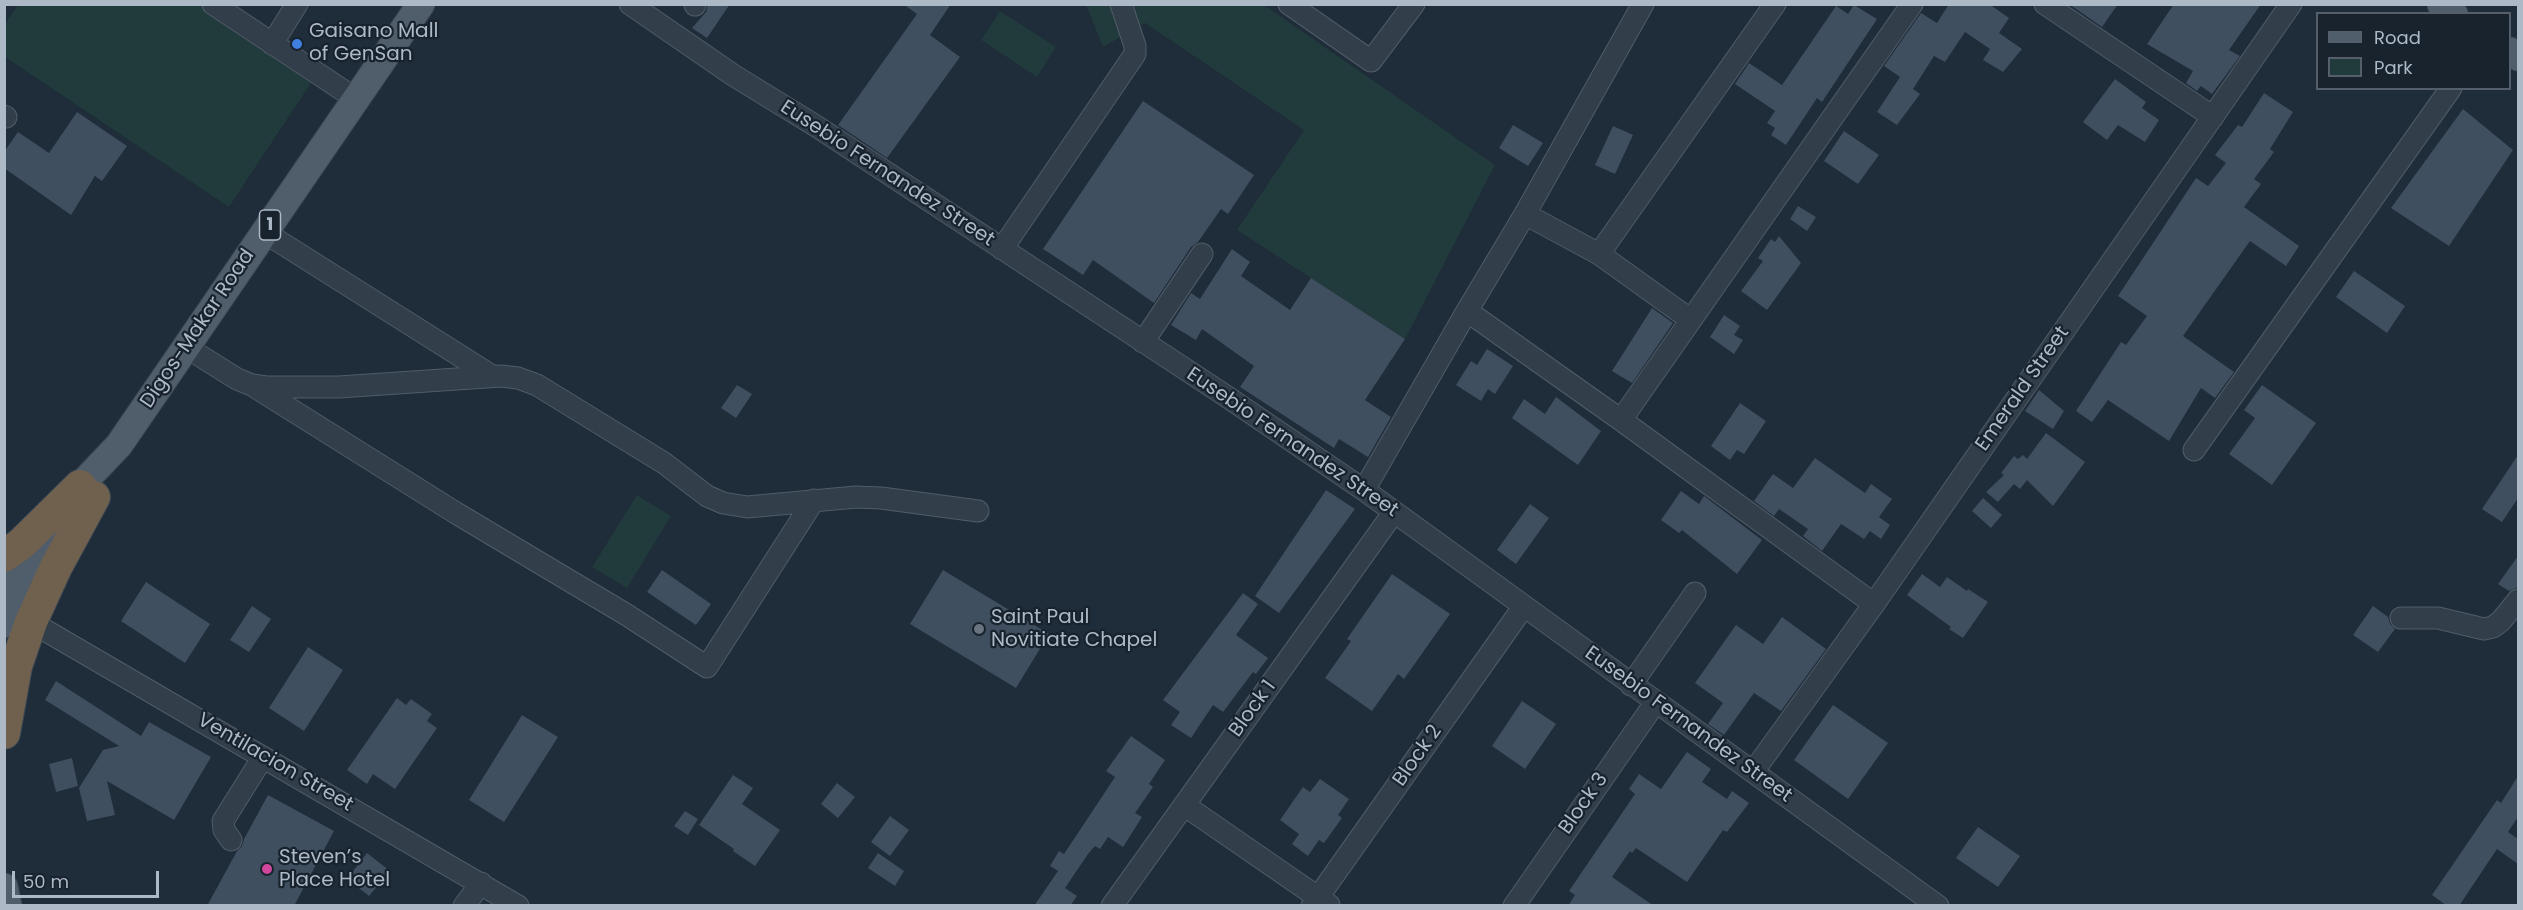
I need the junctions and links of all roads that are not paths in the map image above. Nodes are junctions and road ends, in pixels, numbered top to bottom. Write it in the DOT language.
graph roads {
  1 [pos="213,4"];
  2 [pos="421,4"];
  3 [pos="630,4"];
  4 [pos="1120,4"];
  5 [pos="1289,4"];
  6 [pos="1414,4"];
  7 [pos="1643,4"];
  8 [pos="1775,4"];
  9 [pos="1912,4"];
  10 [pos="2045,4"];
  11 [pos="2291,4"];
  12 [pos="293,6"];
  13 [pos="272,44"];
  14 [pos="2450,90"];
  15 [pos="356,99"];
  16 [pos="2213,117"];
  17 [pos="1525,214"];
  18 [pos="264,232"];
  19 [pos="1002,249"];
  20 [pos="1202,254"];
  21 [pos="1599,254"];
  22 [pos="1467,311"];
  23 [pos="1691,321"];
  24 [pos="1143,342"];
  25 [pos="186,347"];
  26 [pos="492,376"];
  27 [pos="252,385"];
  28 [pos="1621,420"];
  29 [pos="2194,450"];
  30 [pos="1364,490"];
  31 [pos="87,491"];
  32 [pos="814,500"];
  33 [pos="978,511"];
  34 [pos="1394,512"];
  35 [pos="4,556"];
  36 [pos="4,589"];
  37 [pos="1695,593"];
  38 [pos="2518,600"];
  39 [pos="1874,604"];
  40 [pos="1524,606"];
  41 [pos="2401,618"];
  42 [pos="18,623"];
  43 [pos="1631,685"];
  44 [pos="1655,703"];
  45 [pos="4,733"];
  46 [pos="263,757"];
  47 [pos="1753,772"];
  48 [pos="1184,805"];
  49 [pos="231,840"];
  50 [pos="481,883"];
  51 [pos="4,887"];
  52 [pos="1320,903"];
  53 [pos="8,906"];
  54 [pos="464,906"];
  55 [pos="518,906"];
  56 [pos="1112,906"];
  57 [pos="1514,906"];
  58 [pos="1938,906"];
  1 -- 13 [label="street"];
  2 -- 15 [label="main road, Digos-Makar Road / 1"];
  3 -- 19 [label="street, Eusebio Fernandez Street"];
  4 -- 19 [label="street"];
  5 -- 6 [label="street"];
  7 -- 17 [label="street"];
  8 -- 21 [label="street"];
  9 -- 23 [label="street"];
  10 -- 16 [label="street"];
  11 -- 16 [label="street, Emerald Street"];
  12 -- 13 [label="street"];
  13 -- 15 [label="street"];
  14 -- 29 [label="street"];
  15 -- 18 [label="main road, Digos-Makar Road / 1"];
  16 -- 39 [label="street, Emerald Street"];
  17 -- 21 [label="street"];
  17 -- 22 [label="street"];
  18 -- 25 [label="main road, Digos-Makar Road / 1"];
  18 -- 26 [label="street"];
  19 -- 24 [label="street, Eusebio Fernandez Street"];
  20 -- 24 [label="street"];
  21 -- 23 [label="street"];
  22 -- 28 [label="street"];
  22 -- 30 [label="street"];
  23 -- 28 [label="street"];
  24 -- 30 [label="street, Eusebio Fernandez Street"];
  25 -- 27 [label="street"];
  25 -- 31 [label="main road, Digos-Makar Road / 1"];
  26 -- 27 [label="street"];
  26 -- 32 [label="street"];
  27 -- 32 [label="street"];
  28 -- 39 [label="street"];
  30 -- 34 [label="street, Eusebio Fernandez Street"];
  31 -- 35 [label="highway"];
  31 -- 36 [label="main road, Digos-Makar Road / 1"];
  31 -- 42 [label="highway"];
  32 -- 33 [label="street"];
  34 -- 40 [label="street, Eusebio Fernandez Street"];
  34 -- 48 [label="street, Block 1"];
  37 -- 43 [label="street"];
  38 -- 41 [label="street"];
  39 -- 47 [label="street, Emerald Street"];
  40 -- 43 [label="street, Eusebio Fernandez Street"];
  40 -- 52 [label="street, Block 2"];
  42 -- 45 [label="highway"];
  42 -- 46 [label="street, Ventilacion Street"];
  43 -- 44 [label="street, Eusebio Fernandez Street"];
  44 -- 47 [label="street, Eusebio Fernandez Street"];
  44 -- 57 [label="street, Block 3"];
  46 -- 49 [label="street"];
  46 -- 50 [label="street, Ventilacion Street"];
  47 -- 58 [label="street, Eusebio Fernandez Street"];
  48 -- 52 [label="street"];
  48 -- 56 [label="street, Block 1"];
  50 -- 54 [label="street"];
  50 -- 55 [label="street, Ventilacion Street"];
  51 -- 53 [label="main road"];
}
